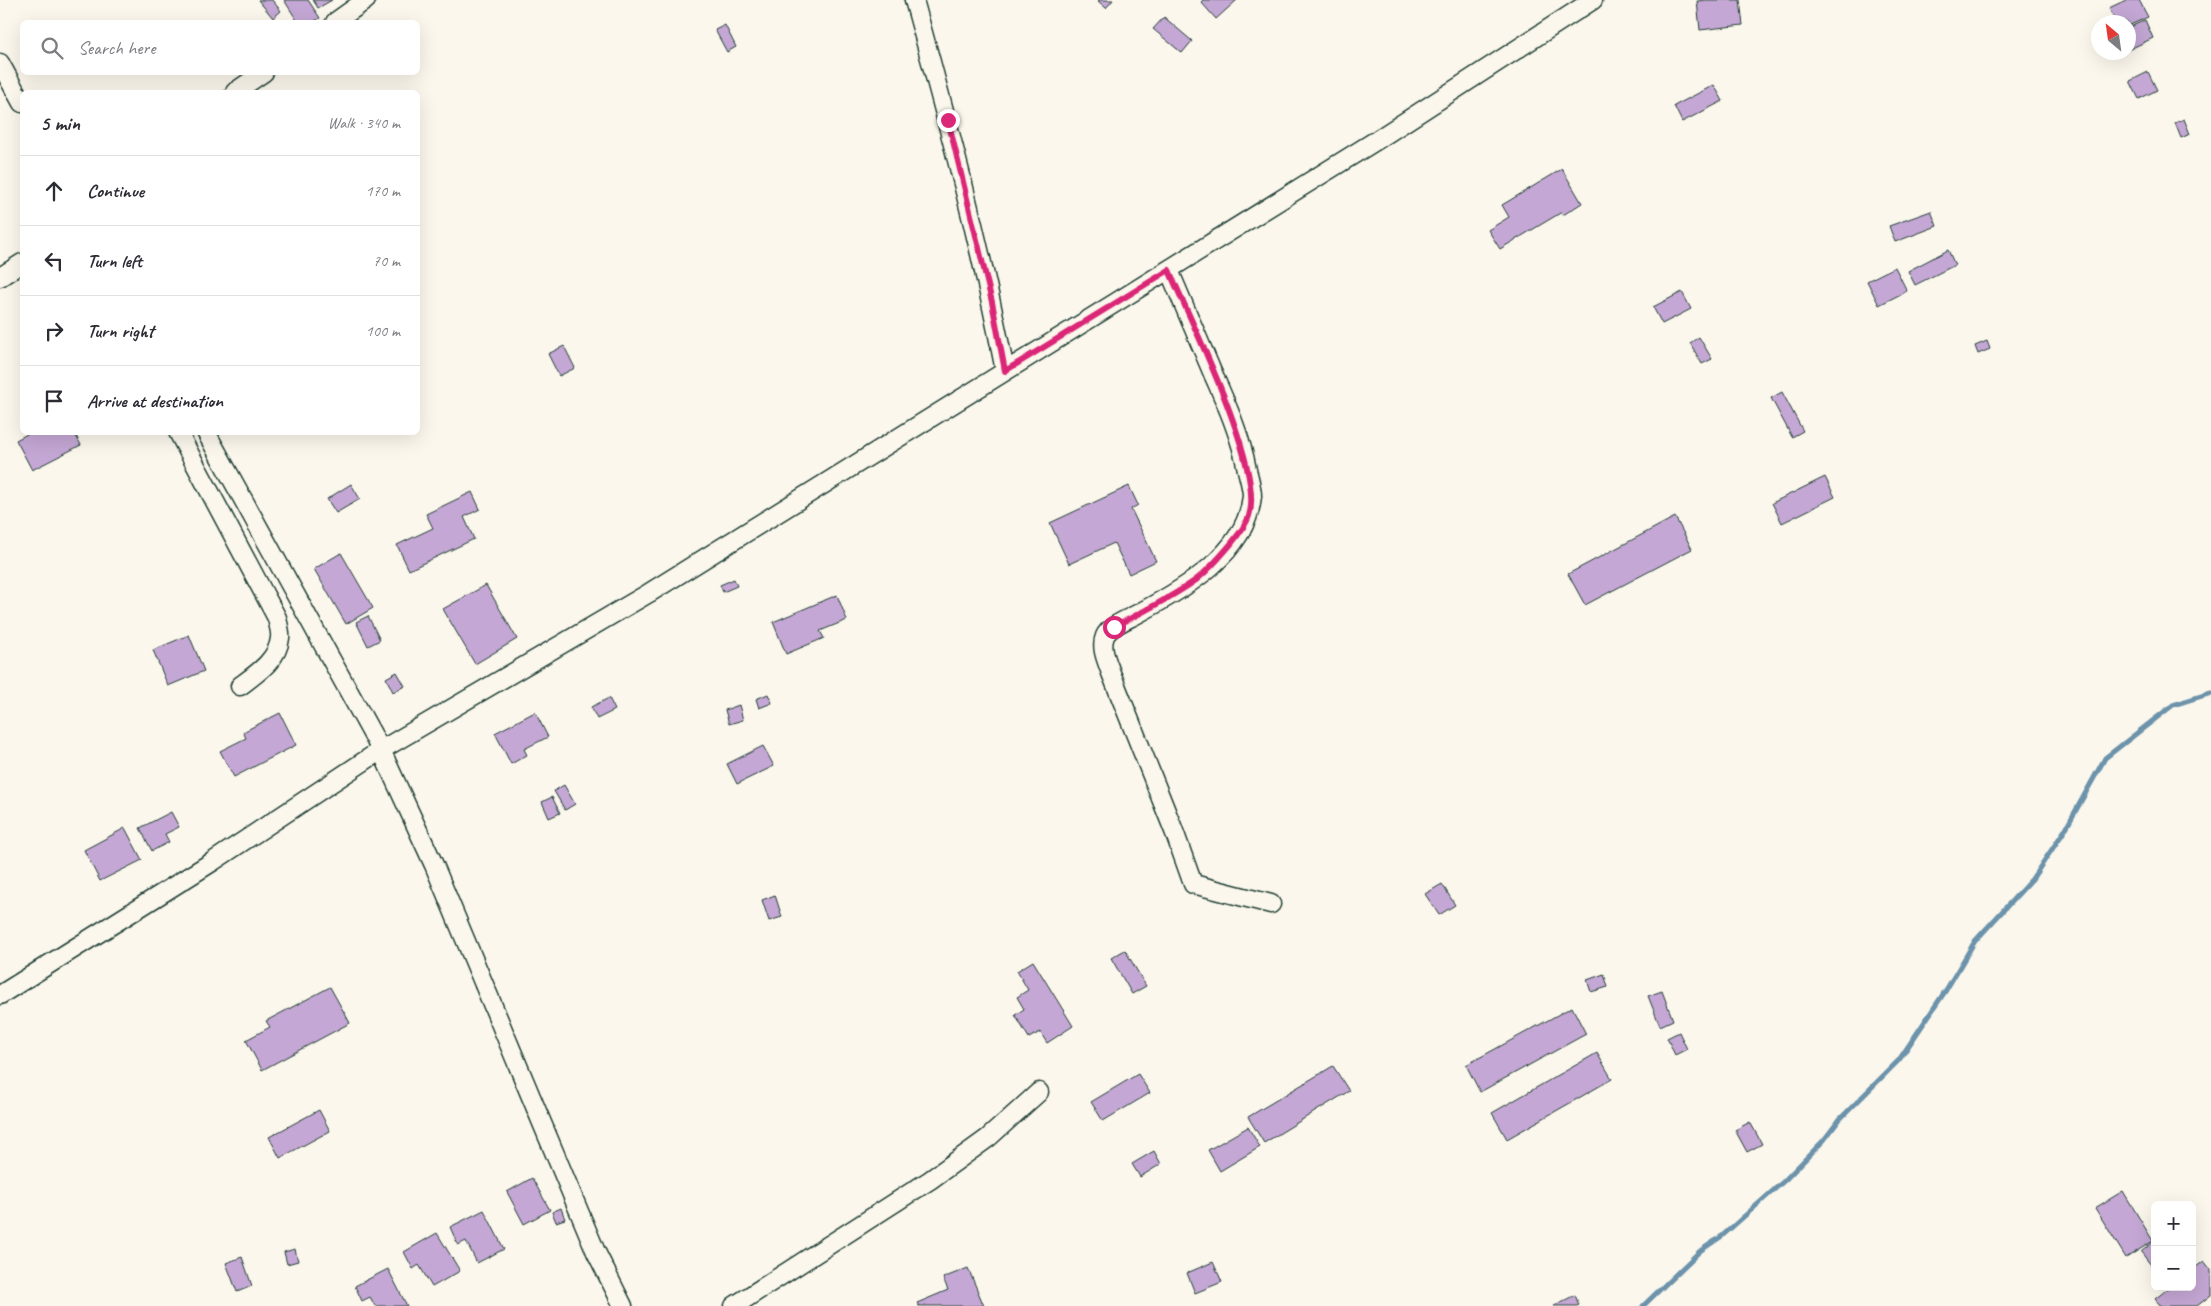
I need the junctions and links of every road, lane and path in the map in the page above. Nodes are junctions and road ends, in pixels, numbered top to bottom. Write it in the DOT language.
graph roads {
  1 [pos="366,0"];
  2 [pos="914,0"];
  3 [pos="1593,0"];
  4 [pos="337,20"];
  5 [pos="0,63"];
  6 [pos="260,75"];
  7 [pos="238,90"];
  8 [pos="20,99"];
  9 [pos="20,264"];
  10 [pos="1169,270"];
  11 [pos="0,277"];
  12 [pos="1005,371"];
  13 [pos="180,435"];
  14 [pos="208,435"];
  15 [pos="240,686"];
  16 [pos="381,750"];
  17 [pos="1271,904"];
  18 [pos="0,995"];
  19 [pos="1040,1092"];
  20 [pos="623,1306"];
  21 [pos="734,1306"];
  1 -- 4 [label="street"];
  2 -- 12 [label="street"];
  3 -- 10 [label="street"];
  5 -- 8 [label="street"];
  6 -- 7 [label="street"];
  9 -- 11 [label="street"];
  10 -- 12 [label="street"];
  10 -- 17 [label="street"];
  12 -- 16 [label="street"];
  13 -- 15 [label="street"];
  14 -- 16 [label="street"];
  16 -- 18 [label="street"];
  16 -- 20 [label="street"];
  19 -- 21 [label="street"];
}
